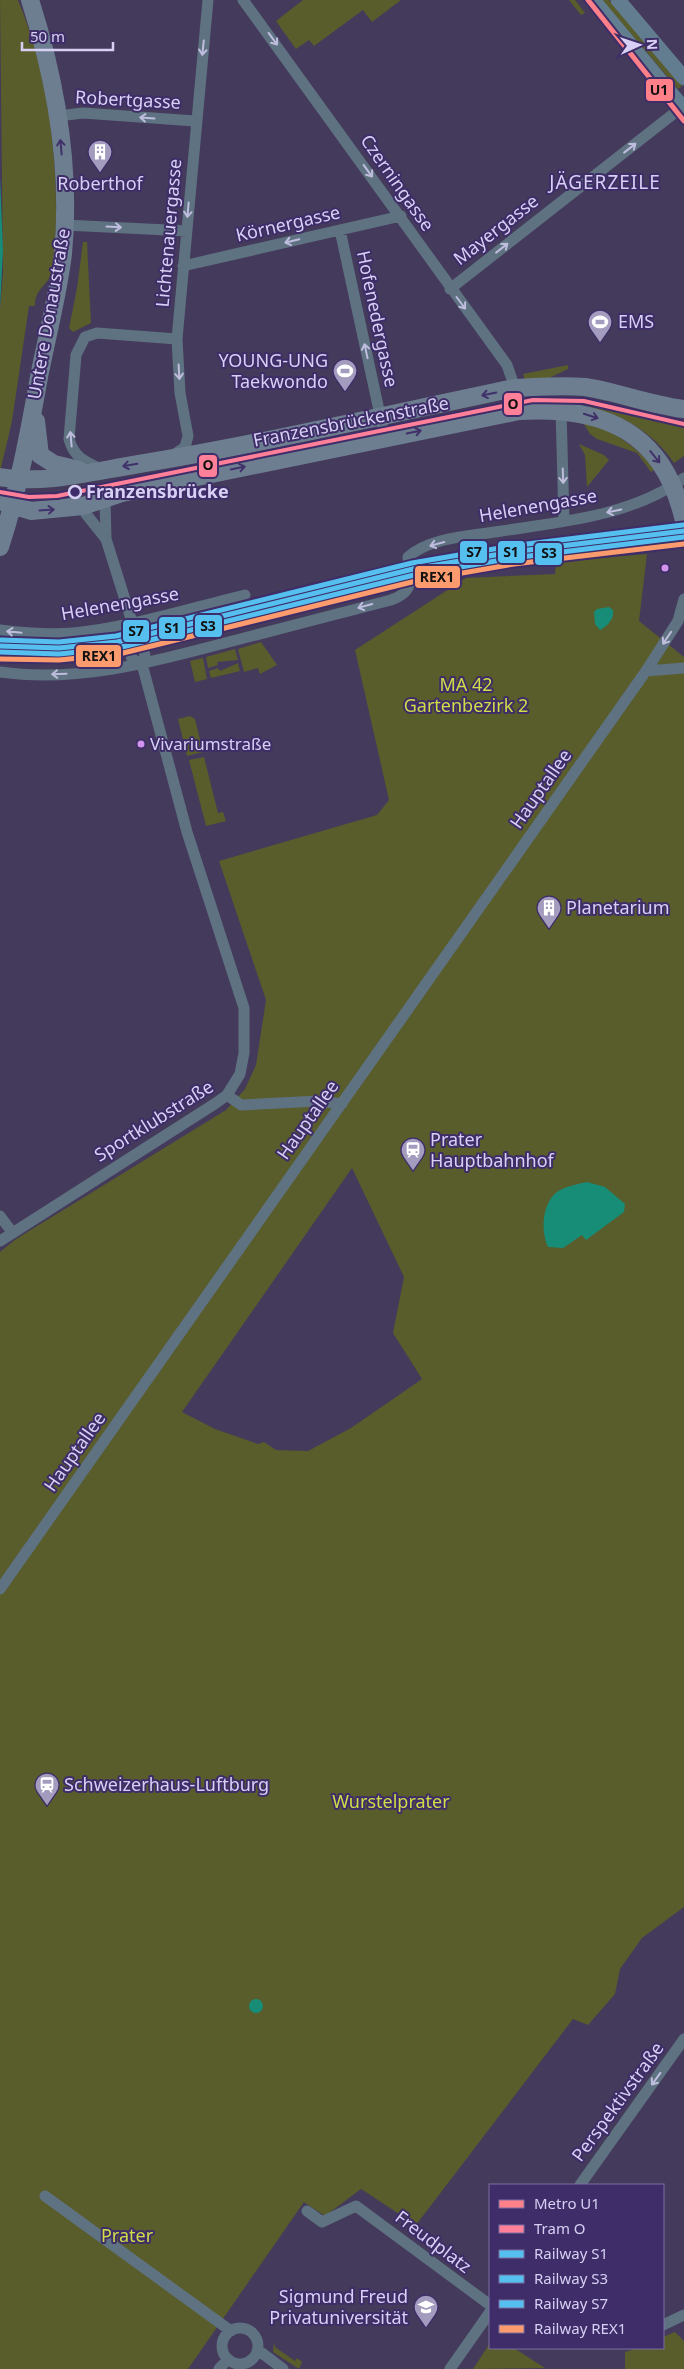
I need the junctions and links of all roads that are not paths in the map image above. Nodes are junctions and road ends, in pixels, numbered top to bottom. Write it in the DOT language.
graph roads {
  1 [pos="30,0"];
  2 [pos="208,0"];
  3 [pos="243,0"];
  4 [pos="593,0"];
  5 [pos="618,0"];
  6 [pos="684,78"];
  7 [pos="683,108"];
  8 [pos="58,116"];
  9 [pos="195,121"];
  10 [pos="400,216"];
  11 [pos="65,225"];
  12 [pos="340,230"];
  13 [pos="187,231"];
  14 [pos="183,266"];
  15 [pos="450,289"];
  16 [pos="177,340"];
  17 [pos="515,388"];
  18 [pos="35,403"];
  19 [pos="684,408"];
  20 [pos="561,409"];
  21 [pos="380,416"];
  22 [pos="385,438"];
  23 [pos="168,459"];
  24 [pos="95,471"];
  25 [pos="8,479"];
  26 [pos="679,481"];
  27 [pos="105,499"];
  28 [pos="6,503"];
  29 [pos="83,506"];
  30 [pos="564,521"];
  31 [pos="684,522"];
  32 [pos="106,539"];
  33 [pos="0,546"];
  34 [pos="245,595"];
  35 [pos="684,599"];
  36 [pos="132,622"];
  37 [pos="0,630"];
  38 [pos="142,664"];
  39 [pos="684,668"];
  40 [pos="646,671"];
  41 [pos="0,672"];
  42 [pos="227,1095"];
  43 [pos="342,1104"];
  44 [pos="0,1216"];
  45 [pos="12,1232"];
  46 [pos="0,1241"];
  47 [pos="0,1589"];
  48 [pos="684,2039"];
  49 [pos="581,2184"];
  50 [pos="45,2196"];
  51 [pos="307,2211"];
  52 [pos="489,2304"];
  53 [pos="489,2313"];
  54 [pos="684,2315"];
  55 [pos="664,2325"];
  56 [pos="231,2331"];
  57 [pos="258,2350"];
  58 [pos="228,2360"];
  59 [pos="219,2369"];
  60 [pos="283,2369"];
  61 [pos="450,2369"];
  1 -- 8 [label="main road, Untere Donaustraße"];
  2 -- 9 [label="street, Lichtenauergasse, one-way"];
  3 -- 10 [label="street, Czerningasse, one-way"];
  4 -- 7 [label="main road"];
  5 -- 6 [label="main road"];
  15 -- 7 [label="street, Mayergasse, one-way"];
  9 -- 8 [label="street, Robertgasse, one-way"];
  11 -- 8 [label="main road, Untere Donaustraße, one-way"];
  9 -- 13 [label="street, Lichtenauergasse, one-way"];
  10 -- 12 [label="street, Körnergasse"];
  10 -- 15 [label="street, Czerningasse"];
  11 -- 13 [label="street, one-way"];
  11 -- 18 [label="main road, Untere Donaustraße"];
  12 -- 14 [label="street, Körnergasse, one-way"];
  21 -- 12 [label="street, Hofenedergasse, one-way"];
  13 -- 14 [label="street, Lichtenauergasse"];
  14 -- 16 [label="street, Lichtenauergasse"];
  15 -- 17 [label="street, Czerningasse, one-way"];
  16 -- 23 [label="street, Lichtenauergasse, one-way"];
  24 -- 16 [label="street, one-way"];
  17 -- 19 [label="main road, Franzensbrückenstraße"];
  17 -- 21 [label="main road, Franzensbrückenstraße, one-way"];
  18 -- 24 [label="main road"];
  18 -- 25 [label="main road, Untere Donaustraße"];
  22 -- 20 [label="main road, Franzensbrückenstraße, one-way"];
  20 -- 26 [label="main road, Franzensbrückenstraße, one-way"];
  20 -- 30 [label="street, one-way"];
  21 -- 22 [label="street, Hofenedergasse"];
  21 -- 23 [label="main road, Franzensbrückenstraße"];
  27 -- 22 [label="main road, Franzensbrückenstraße, one-way"];
  23 -- 24 [label="main road, Franzensbrückenstraße, one-way"];
  24 -- 25 [label="main road, Franzensbrückenstraße"];
  25 -- 28 [label="main road, Untere Donaustraße"];
  26 -- 30 [label="street, Helenengasse, one-way"];
  26 -- 31 [label="main road, Franzensbrückenstraße"];
  27 -- 29 [label="main road, Franzensbrückenstraße"];
  27 -- 32 [label="street"];
  28 -- 29 [label="main road, Franzensbrückenstraße, one-way"];
  28 -- 33 [label="main road, Untere Donaustraße"];
  29 -- 32 [label="street"];
  30 -- 38 [label="street, Helenengasse, one-way"];
  32 -- 36 [label="street"];
  34 -- 36 [label="street, Helenengasse"];
  35 -- 40 [label="street, Hauptallee, one-way"];
  36 -- 37 [label="street, Helenengasse, one-way"];
  36 -- 38 [label="street"];
  38 -- 41 [label="street, one-way"];
  38 -- 42 [label="street"];
  39 -- 40 [label="street"];
  40 -- 43 [label="street, Hauptallee"];
  42 -- 43 [label="street, Sportklubstraße"];
  42 -- 45 [label="street, Sportklubstraße"];
  43 -- 47 [label="street, Hauptallee"];
  44 -- 45 [label="street"];
  45 -- 46 [label="street, Sportklubstraße"];
  48 -- 49 [label="street, Perspektivstraße, one-way"];
  50 -- 56 [label="street"];
  51 -- 52 [label="street, Freudplatz"];
  53 -- 61 [label="street"];
  54 -- 55 [label="street"];
  56 -- 57 [label="street"];
  56 -- 58 [label="street"];
  57 -- 58 [label="street"];
  57 -- 60 [label="street"];
  58 -- 59 [label="street"];
}
